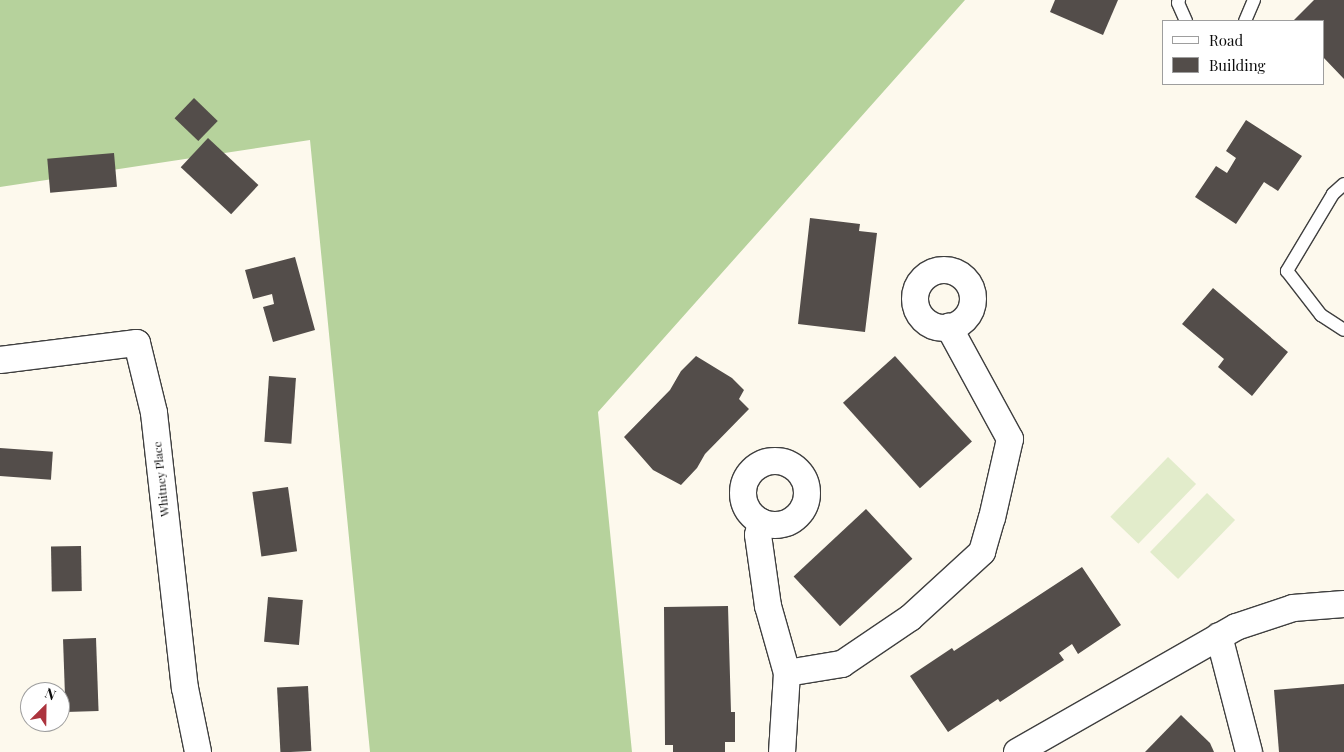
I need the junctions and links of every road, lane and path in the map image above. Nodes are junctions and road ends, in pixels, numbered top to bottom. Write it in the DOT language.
graph roads {
  1 [pos="1179,0"];
  2 [pos="1254,0"];
  3 [pos="1186,20"];
  4 [pos="1245,20"];
  5 [pos="1344,184"];
  6 [pos="949,327"];
  7 [pos="1344,330"];
  8 [pos="0,360"];
  9 [pos="761,522"];
  10 [pos="1344,604"];
  11 [pos="1219,636"];
  12 [pos="787,672"];
  13 [pos="198,752"];
  14 [pos="782,752"];
  15 [pos="1017,752"];
  16 [pos="1248,752"];
  1 -- 3 [label="lane"];
  2 -- 4 [label="lane"];
  5 -- 7 [label="lane"];
  6 -- 12 [label="street"];
  8 -- 13 [label="street, Whitney Place"];
  9 -- 12 [label="street"];
  10 -- 11 [label="street"];
  11 -- 15 [label="street"];
  11 -- 16 [label="street"];
  12 -- 14 [label="street"];
}
